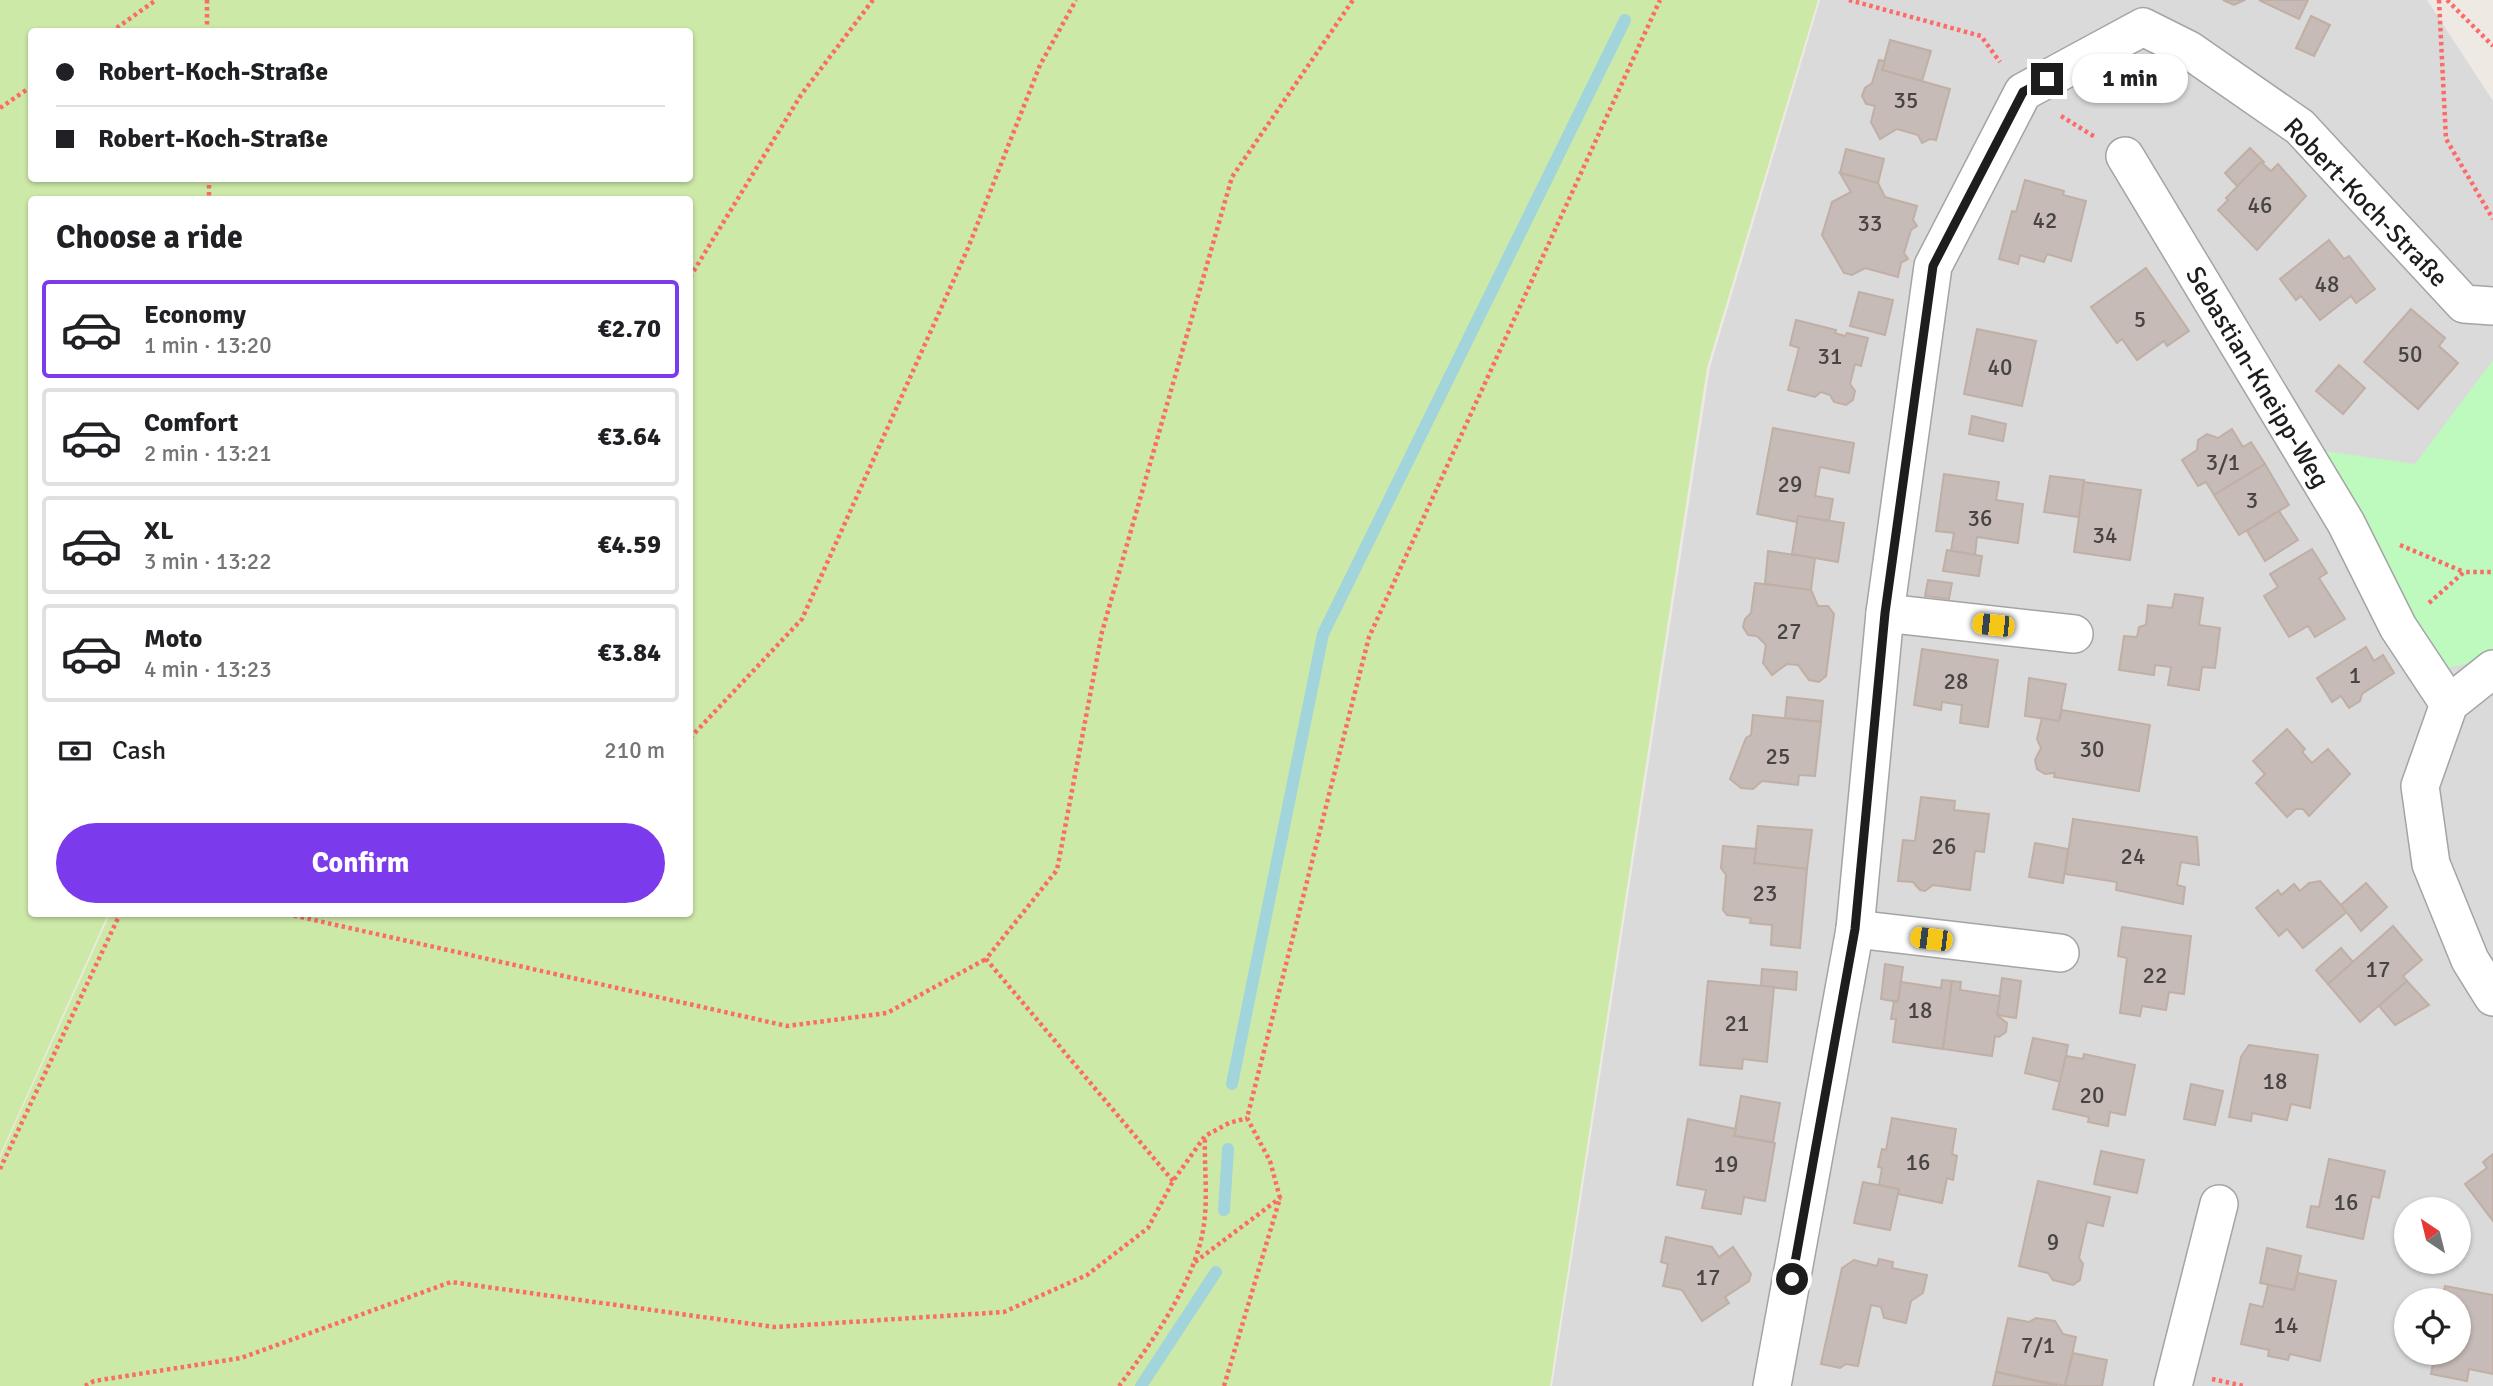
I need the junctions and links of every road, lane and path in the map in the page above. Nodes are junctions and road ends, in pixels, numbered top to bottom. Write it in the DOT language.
graph roads {
  1 [pos="156,0"];
  2 [pos="207,0"];
  3 [pos="873,0"];
  4 [pos="1076,0"];
  5 [pos="1353,0"];
  6 [pos="1660,0"];
  7 [pos="1849,0"];
  8 [pos="2439,0"];
  9 [pos="2447,0"];
  10 [pos="117,28"];
  11 [pos="207,28"];
  12 [pos="2493,47"];
  13 [pos="28,89"];
  14 [pos="2023,92"];
  15 [pos="0,108"];
  16 [pos="2125,156"];
  17 [pos="2493,219"];
  18 [pos="693,272"];
  19 [pos="2493,306"];
  20 [pos="2493,572"];
  21 [pos="1885,613"];
  22 [pos="2398,627"];
  23 [pos="2074,634"];
  24 [pos="2493,669"];
  25 [pos="2449,704"];
  26 [pos="693,735"];
  27 [pos="119,917"];
  28 [pos="300,917"];
  29 [pos="1855,929"];
  30 [pos="2060,953"];
  31 [pos="986,959"];
  32 [pos="2493,997"];
  33 [pos="1247,1118"];
  34 [pos="1205,1136"];
  35 [pos="0,1169"];
  36 [pos="1173,1181"];
  37 [pos="1280,1198"];
  38 [pos="2220,1204"];
  39 [pos="1194,1263"];
  40 [pos="85,1386"];
  41 [pos="1119,1386"];
  42 [pos="1224,1386"];
  43 [pos="1772,1386"];
  44 [pos="2173,1386"];
  1 -- 10 [label="path"];
  2 -- 11 [label="path"];
  3 -- 18 [label="path"];
  4 -- 26 [label="path"];
  5 -- 31 [label="path"];
  6 -- 33 [label="path"];
  7 -- 14 [label="path"];
  8 -- 17 [label="path"];
  9 -- 12 [label="path"];
  13 -- 15 [label="path"];
  14 -- 16 [label="path"];
  14 -- 19 [label="street, Robert-Koch-Straße"];
  14 -- 21 [label="street"];
  16 -- 22 [label="street, Sebastian-Kneipp-Weg"];
  20 -- 22 [label="path"];
  21 -- 23 [label="street"];
  21 -- 29 [label="street"];
  22 -- 25 [label="street, Sebastian-Kneipp-Weg"];
  24 -- 25 [label="street"];
  25 -- 32 [label="street"];
  27 -- 35 [label="path"];
  28 -- 31 [label="path"];
  29 -- 30 [label="street"];
  29 -- 43 [label="street"];
  31 -- 36 [label="path"];
  33 -- 34 [label="path"];
  33 -- 37 [label="path"];
  34 -- 36 [label="path"];
  34 -- 39 [label="path"];
  36 -- 40 [label="path"];
  37 -- 39 [label="path"];
  37 -- 42 [label="path"];
  38 -- 44 [label="street"];
  39 -- 41 [label="path"];
}
